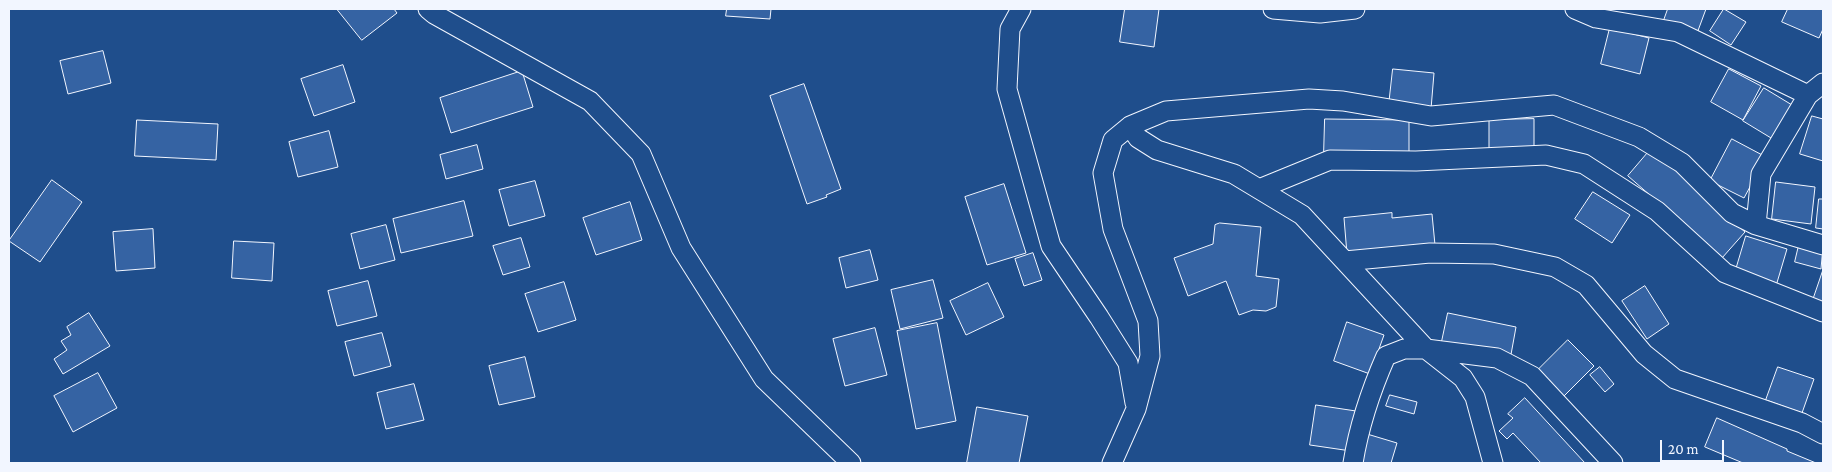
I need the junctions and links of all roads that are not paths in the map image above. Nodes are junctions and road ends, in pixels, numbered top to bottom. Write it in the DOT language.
graph roads {
  1 [pos="428,9"];
  2 [pos="1021,9"];
  3 [pos="1273,9"];
  4 [pos="1355,9"];
  5 [pos="1575,9"];
  6 [pos="1823,83"];
  7 [pos="1808,95"];
  8 [pos="1130,126"];
  9 [pos="1259,189"];
  10 [pos="1756,225"];
  11 [pos="1823,245"];
  12 [pos="1344,261"];
  13 [pos="1823,312"];
  14 [pos="1426,349"];
  15 [pos="1136,409"];
  16 [pos="1823,434"];
  17 [pos="851,463"];
  18 [pos="1112,463"];
  19 [pos="1353,463"];
  20 [pos="1493,463"];
  21 [pos="1613,463"];
  1 -- 17 [label="street"];
  2 -- 15 [label="street"];
  3 -- 4 [label="street"];
  5 -- 7 [label="street"];
  6 -- 7 [label="street"];
  7 -- 10 [label="street"];
  8 -- 9 [label="street"];
  8 -- 10 [label="street"];
  8 -- 15 [label="street"];
  9 -- 12 [label="street"];
  9 -- 13 [label="street"];
  10 -- 11 [label="street"];
  12 -- 14 [label="street"];
  12 -- 16 [label="street"];
  14 -- 19 [label="street"];
  14 -- 20 [label="street"];
  14 -- 21 [label="street"];
  15 -- 18 [label="street"];
}
